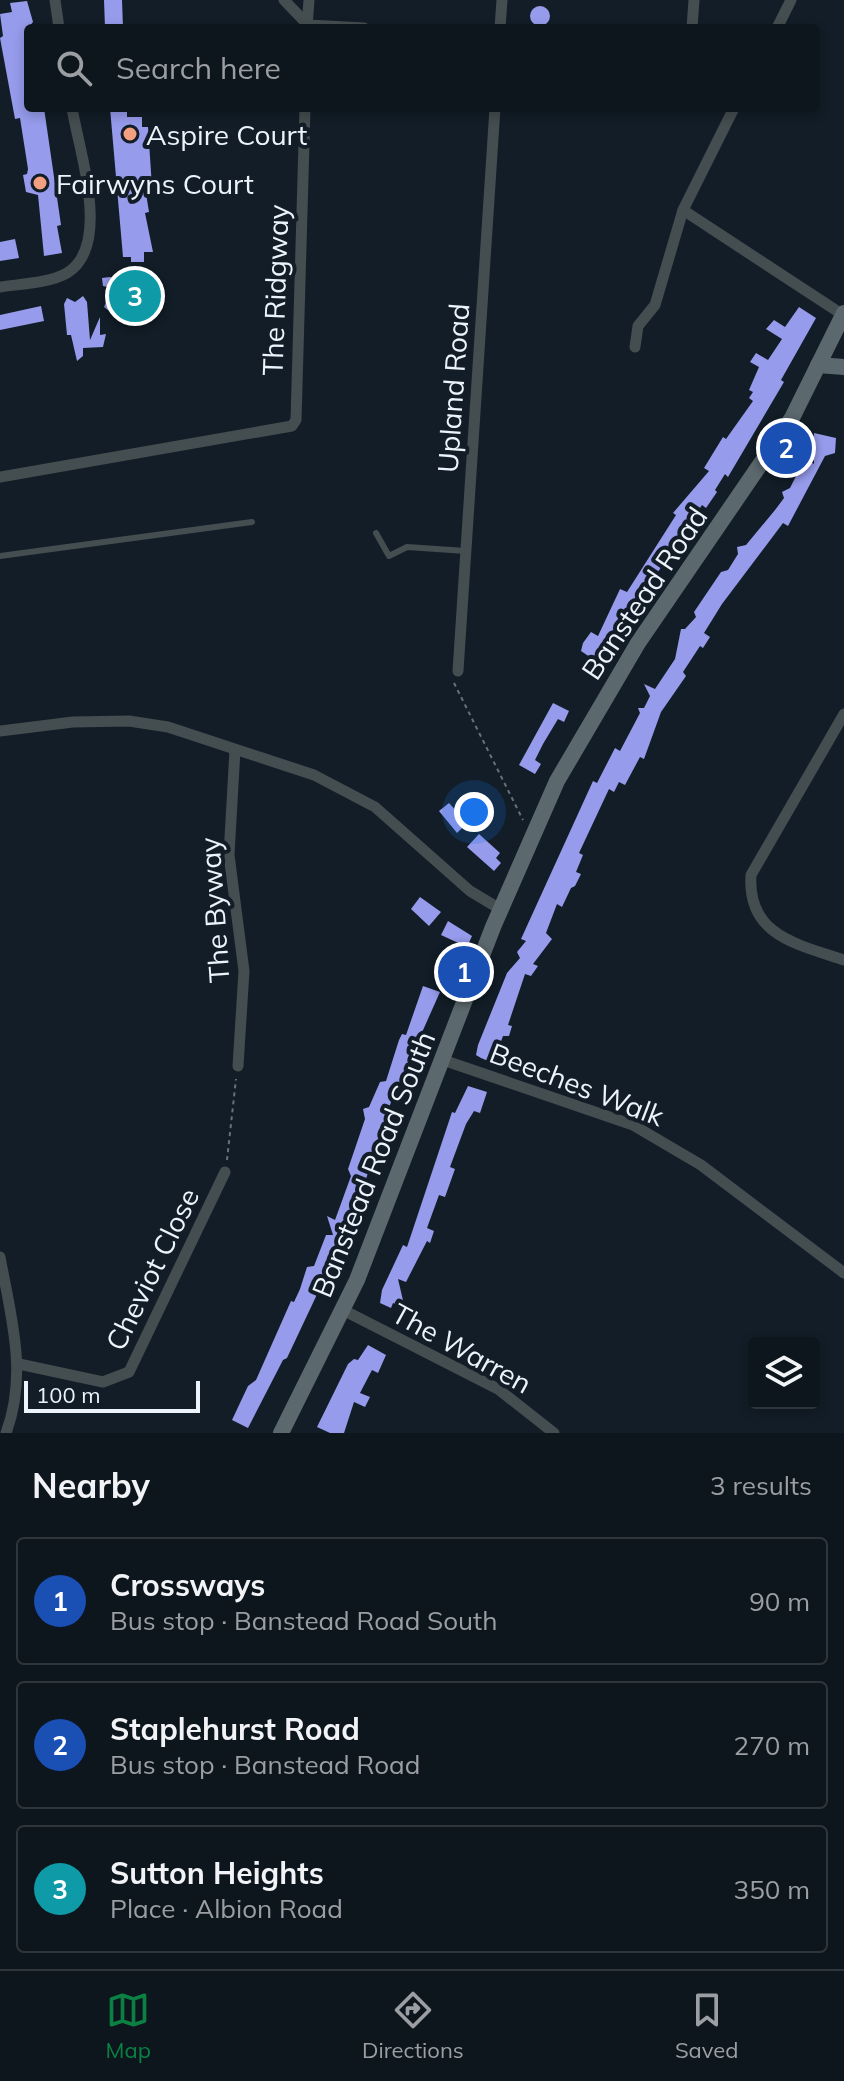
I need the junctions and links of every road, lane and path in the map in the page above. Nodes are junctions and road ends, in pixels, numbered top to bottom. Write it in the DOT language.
graph roads {
  1 [pos="55,0"];
  2 [pos="284,0"];
  3 [pos="309,0"];
  4 [pos="502,0"];
  5 [pos="694,0"];
  6 [pos="791,0"];
  7 [pos="58,24"];
  8 [pos="306,24"];
  9 [pos="308,24"];
  10 [pos="500,24"];
  11 [pos="692,24"];
  12 [pos="779,24"];
  13 [pos="73,112"];
  14 [pos="305,112"];
  15 [pos="495,112"];
  16 [pos="731,112"];
  17 [pos="683,210"];
  18 [pos="0,287"];
  19 [pos="843,314"];
  20 [pos="635,347"];
  21 [pos="818,365"];
  22 [pos="844,367"];
  23 [pos="0,477"];
  24 [pos="252,522"];
  25 [pos="376,533"];
  26 [pos="466,551"];
  27 [pos="0,556"];
  28 [pos="458,671"];
  29 [pos="844,714"];
  30 [pos="0,731"];
  31 [pos="235,750"];
  32 [pos="534,828"];
  33 [pos="500,909"];
  34 [pos="844,960"];
  35 [pos="443,1060"];
  36 [pos="238,1066"];
  37 [pos="225,1172"];
  38 [pos="0,1257"];
  39 [pos="844,1273"];
  40 [pos="343,1310"];
  41 [pos="19,1364"];
  42 [pos="6,1433"];
  43 [pos="281,1433"];
  44 [pos="554,1433"];
  1 -- 7 [label="street"];
  2 -- 8 [label="street"];
  3 -- 9 [label="street"];
  4 -- 10 [label="street"];
  5 -- 11 [label="street"];
  6 -- 12 [label="street"];
  13 -- 18 [label="street"];
  14 -- 23 [label="street, The Ridgway"];
  15 -- 26 [label="street, Upland Road"];
  16 -- 17 [label="street"];
  17 -- 19 [label="street"];
  17 -- 20 [label="street"];
  19 -- 21 [label="street, Banstead Road"];
  21 -- 22 [label="street"];
  21 -- 32 [label="street, Banstead Road"];
  24 -- 27 [label="lane"];
  25 -- 26 [label="lane"];
  26 -- 28 [label="street, Upland Road"];
  28 -- 32 [label="path"];
  29 -- 34 [label="street"];
  30 -- 31 [label="street"];
  31 -- 33 [label="street"];
  31 -- 36 [label="street, The Byway"];
  32 -- 33 [label="street, Banstead Road"];
  33 -- 35 [label="street, Banstead Road South"];
  35 -- 39 [label="street, Beeches Walk"];
  35 -- 40 [label="street, Banstead Road South"];
  36 -- 37 [label="path"];
  37 -- 41 [label="street, Cheviot Close"];
  38 -- 41 [label="street"];
  40 -- 43 [label="street, Banstead Road South"];
  40 -- 44 [label="street, The Warren"];
  41 -- 42 [label="street"];
}
